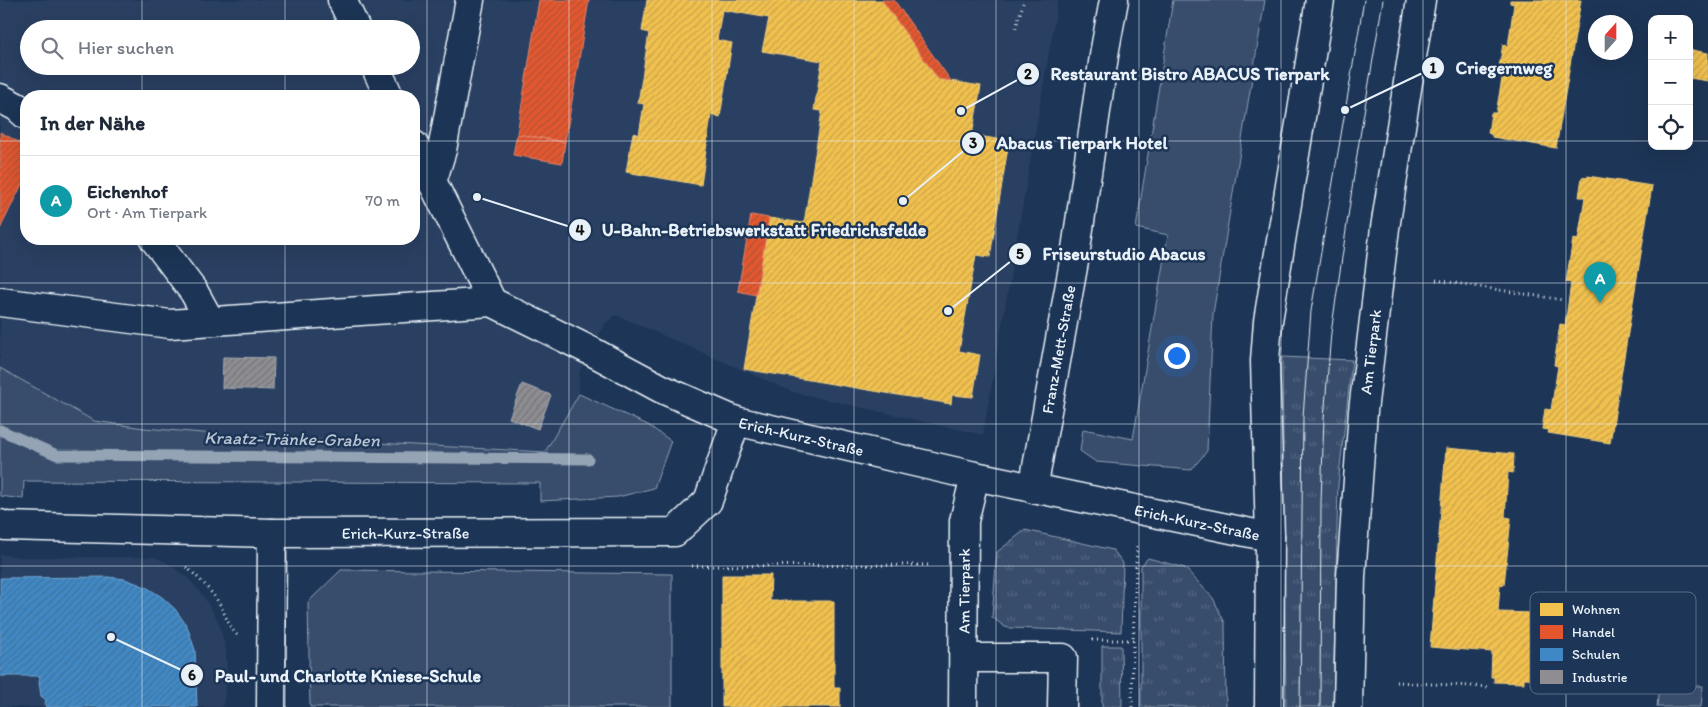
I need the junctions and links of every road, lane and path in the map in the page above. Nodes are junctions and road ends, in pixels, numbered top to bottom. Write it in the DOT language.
graph roads {
  1 [pos="342,0"];
  2 [pos="470,0"];
  3 [pos="1024,0"];
  4 [pos="1114,0"];
  5 [pos="1320,0"];
  6 [pos="1421,0"];
  7 [pos="352,20"];
  8 [pos="1016,28"];
  9 [pos="379,75"];
  10 [pos="387,90"];
  11 [pos="0,98"];
  12 [pos="20,110"];
  13 [pos="420,157"];
  14 [pos="432,182"];
  15 [pos="159,245"];
  16 [pos="1436,280"];
  17 [pos="1563,300"];
  18 [pos="0,302"];
  19 [pos="492,302"];
  20 [pos="210,321"];
  21 [pos="736,421"];
  22 [pos="975,476"];
  23 [pos="1033,489"];
  24 [pos="1139,510"];
  25 [pos="0,524"];
  26 [pos="164,529"];
  27 [pos="272,533"];
  28 [pos="1270,537"];
  29 [pos="692,566"];
  30 [pos="963,566"];
  31 [pos="242,632"];
  32 [pos="964,658"];
  33 [pos="1396,682"];
  34 [pos="1489,686"];
  35 [pos="271,707"];
  36 [pos="963,707"];
  37 [pos="1062,707"];
  38 [pos="1132,707"];
  39 [pos="1269,707"];
  40 [pos="1348,707"];
  1 -- 7 [label="street"];
  2 -- 14 [label="street"];
  3 -- 8 [label="path"];
  4 -- 23 [label="street, Franz-Mett-Straße"];
  5 -- 28 [label="street"];
  6 -- 40 [label="street, Am Tierpark"];
  9 -- 10 [label="street"];
  11 -- 12 [label="street"];
  13 -- 14 [label="street"];
  14 -- 19 [label="street"];
  15 -- 20 [label="street"];
  16 -- 17 [label="path"];
  18 -- 20 [label="street"];
  19 -- 20 [label="street"];
  19 -- 21 [label="street"];
  21 -- 22 [label="street, Erich-Kurz-Straße"];
  21 -- 27 [label="street, Erich-Kurz-Straße"];
  22 -- 23 [label="street, Erich-Kurz-Straße"];
  22 -- 30 [label="street, Am Tierpark"];
  23 -- 24 [label="street, Erich-Kurz-Straße"];
  24 -- 28 [label="street, Erich-Kurz-Straße"];
  24 -- 38 [label="path"];
  25 -- 26 [label="street, Erich-Kurz-Straße"];
  26 -- 27 [label="street, Erich-Kurz-Straße"];
  26 -- 31 [label="path"];
  27 -- 35 [label="street"];
  28 -- 39 [label="street"];
  29 -- 30 [label="path"];
  30 -- 32 [label="street, Am Tierpark"];
  32 -- 36 [label="street, Am Tierpark"];
  32 -- 37 [label="street"];
  33 -- 34 [label="path"];
}
